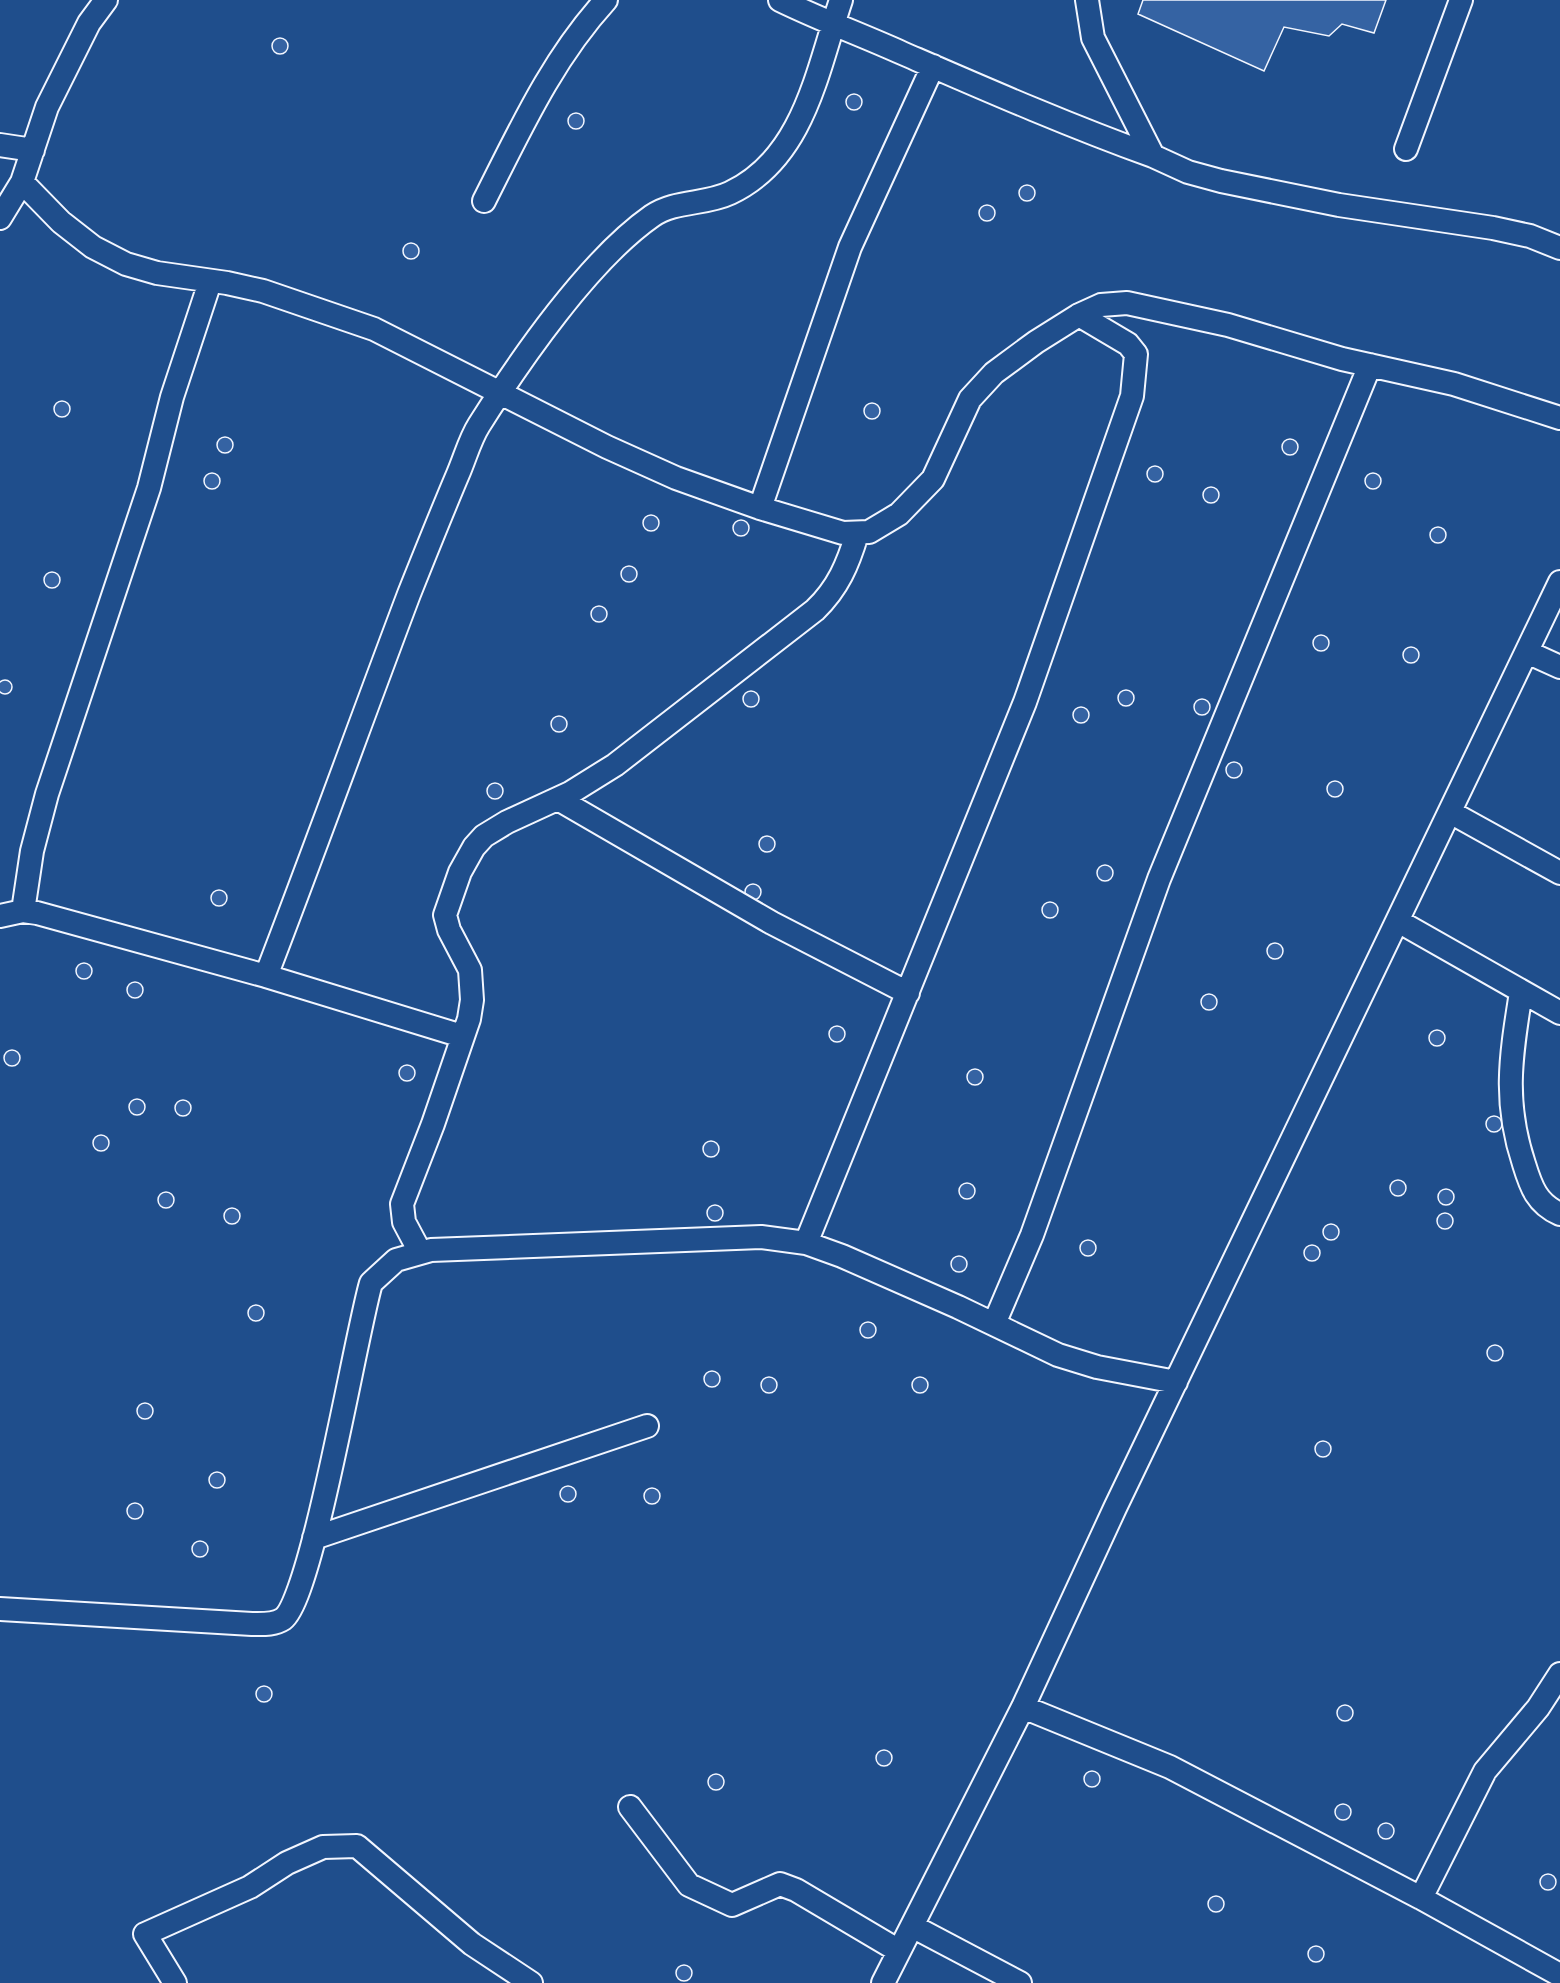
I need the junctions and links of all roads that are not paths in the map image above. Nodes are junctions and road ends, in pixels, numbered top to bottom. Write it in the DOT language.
graph roads {
  1 [pos="106,0"];
  2 [pos="606,0"];
  3 [pos="780,0"];
  4 [pos="841,0"];
  5 [pos="1086,0"];
  6 [pos="1461,0"];
  7 [pos="832,26"];
  8 [pos="933,66"];
  9 [pos="0,145"];
  10 [pos="1406,149"];
  11 [pos="33,150"];
  12 [pos="1153,156"];
  13 [pos="22,182"];
  14 [pos="484,201"];
  15 [pos="0,218"];
  16 [pos="1560,248"];
  17 [pos="210,282"];
  18 [pos="1079,315"];
  19 [pos="1370,365"];
  20 [pos="501,394"];
  21 [pos="1560,418"];
  22 [pos="760,508"];
  23 [pos="857,534"];
  24 [pos="1560,582"];
  25 [pos="1527,652"];
  26 [pos="1560,667"];
  27 [pos="558,799"];
  28 [pos="1450,812"];
  29 [pos="1560,873"];
  30 [pos="23,911"];
  31 [pos="0,916"];
  32 [pos="1398,921"];
  33 [pos="266,976"];
  34 [pos="1521,992"];
  35 [pos="908,993"];
  36 [pos="1560,1013"];
  37 [pos="462,1036"];
  38 [pos="1560,1214"];
  39 [pos="806,1243"];
  40 [pos="420,1252"];
  41 [pos="994,1324"];
  42 [pos="1176,1382"];
  43 [pos="647,1426"];
  44 [pos="314,1538"];
  45 [pos="0,1609"];
  46 [pos="1560,1674"];
  47 [pos="1023,1707"];
  48 [pos="630,1808"];
  49 [pos="1421,1898"];
  50 [pos="912,1926"];
  51 [pos="899,1951"];
  52 [pos="1553,1976"];
  53 [pos="175,1983"];
  54 [pos="531,1983"];
  55 [pos="883,1983"];
  56 [pos="1020,1983"];
  1 -- 11 [label="street"];
  2 -- 14 [label="street"];
  3 -- 7 [label="street"];
  4 -- 7 [label="street"];
  5 -- 12 [label="street"];
  6 -- 10 [label="street"];
  7 -- 8 [label="street"];
  7 -- 20 [label="street"];
  8 -- 12 [label="street"];
  8 -- 22 [label="street"];
  9 -- 11 [label="street"];
  11 -- 13 [label="street"];
  12 -- 16 [label="street"];
  13 -- 15 [label="street"];
  13 -- 17 [label="street"];
  17 -- 20 [label="street"];
  17 -- 30 [label="street"];
  18 -- 19 [label="street"];
  18 -- 23 [label="street"];
  18 -- 35 [label="street"];
  19 -- 21 [label="street"];
  19 -- 41 [label="street"];
  20 -- 22 [label="street"];
  20 -- 33 [label="street"];
  22 -- 23 [label="street"];
  23 -- 27 [label="street"];
  24 -- 25 [label="street"];
  25 -- 26 [label="street"];
  25 -- 28 [label="street"];
  27 -- 35 [label="street"];
  27 -- 37 [label="street"];
  28 -- 29 [label="street"];
  28 -- 32 [label="street"];
  30 -- 31 [label="street"];
  30 -- 33 [label="street"];
  32 -- 34 [label="street"];
  32 -- 42 [label="street"];
  33 -- 37 [label="street"];
  34 -- 36 [label="street"];
  34 -- 38 [label="street"];
  35 -- 39 [label="street"];
  37 -- 40 [label="street"];
  39 -- 40 [label="street"];
  39 -- 41 [label="street"];
  40 -- 44 [label="street"];
  41 -- 42 [label="street"];
  42 -- 47 [label="street"];
  43 -- 44 [label="street"];
  44 -- 45 [label="street"];
  46 -- 49 [label="street"];
  47 -- 49 [label="street"];
  47 -- 50 [label="street"];
  48 -- 51 [label="street"];
  49 -- 52 [label="street"];
  50 -- 51 [label="street"];
  50 -- 56 [label="street"];
  51 -- 55 [label="street"];
  53 -- 54 [label="street"];
}
